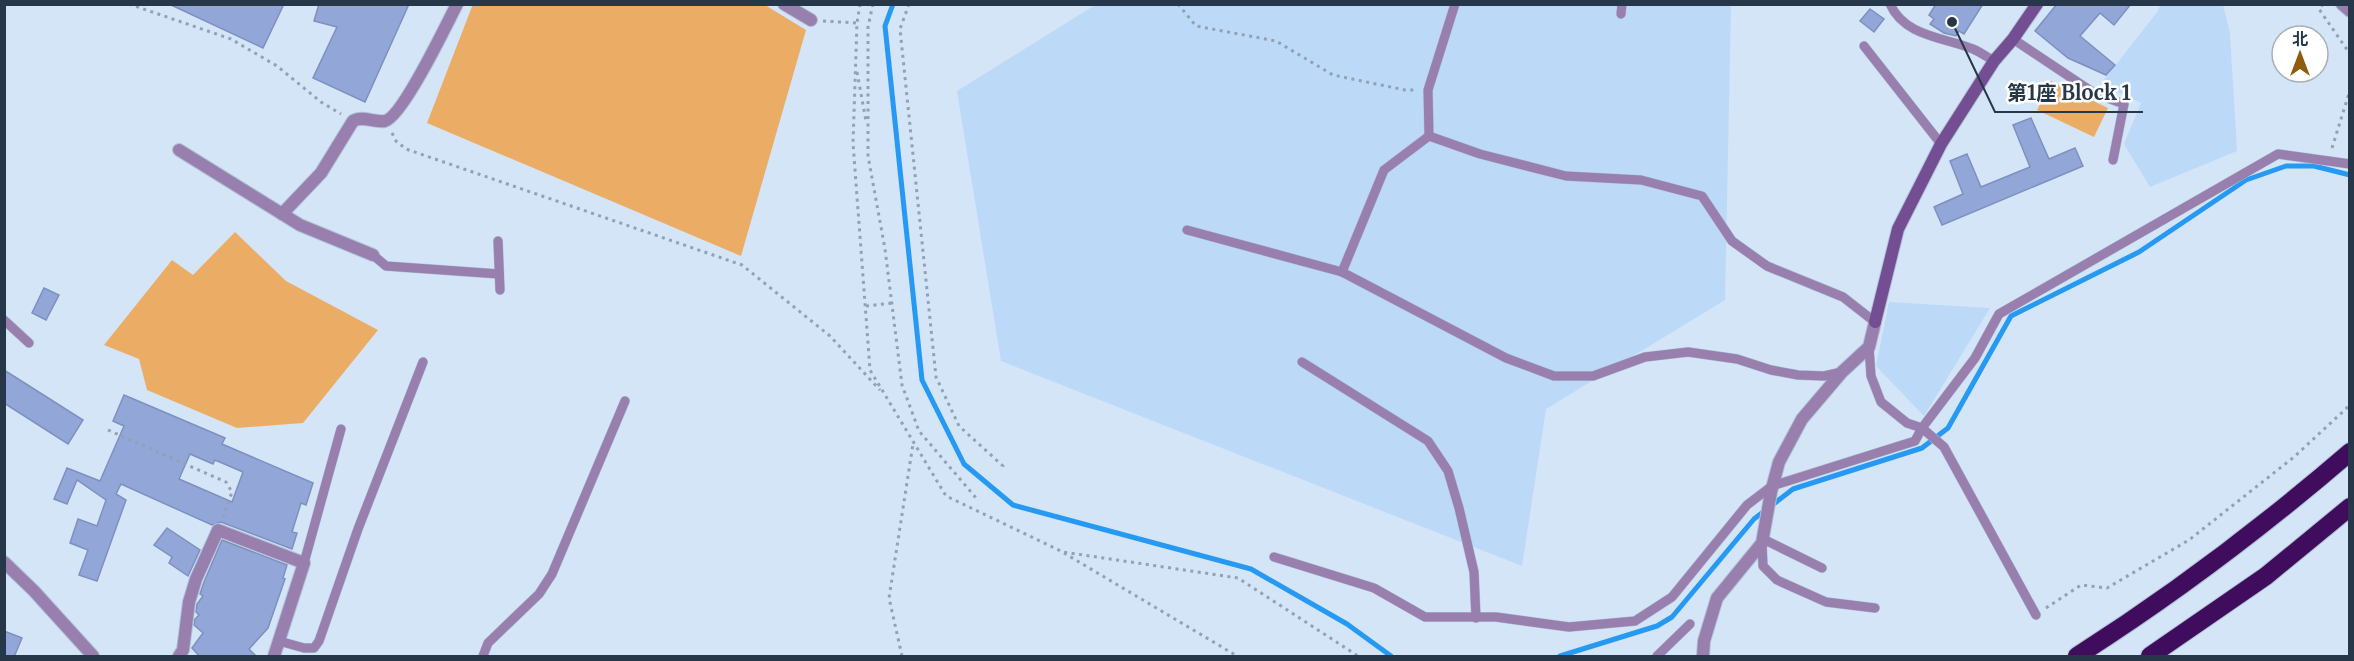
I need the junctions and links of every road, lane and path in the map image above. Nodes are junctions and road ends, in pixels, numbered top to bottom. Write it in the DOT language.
graph roads {
  1 [pos="129,4"];
  2 [pos="458,4"];
  3 [pos="784,4"];
  4 [pos="860,4"];
  5 [pos="873,4"];
  6 [pos="909,4"];
  7 [pos="1178,4"];
  8 [pos="1455,4"];
  9 [pos="1890,4"];
  10 [pos="2037,4"];
  11 [pos="2323,4"];
  12 [pos="2342,4"];
  13 [pos="2349,11"];
  14 [pos="811,20"];
  15 [pos="857,23"];
  16 [pos="2013,39"];
  17 [pos="1864,46"];
  18 [pos="2349,54"];
  19 [pos="1994,61"];
  20 [pos="856,64"];
  21 [pos="1428,90"];
  22 [pos="2349,90"];
  23 [pos="353,121"];
  24 [pos="385,121"];
  25 [pos="868,129"];
  26 [pos="1429,136"];
  27 [pos="1941,144"];
  28 [pos="179,150"];
  29 [pos="2113,160"];
  30 [pos="2328,161"];
  31 [pos="2349,164"];
  32 [pos="282,214"];
  33 [pos="1187,231"];
  34 [pos="498,241"];
  35 [pos="373,255"];
  36 [pos="1342,272"];
  37 [pos="499,274"];
  38 [pos="500,290"];
  39 [pos="892,303"];
  40 [pos="866,306"];
  41 [pos="4,320"];
  42 [pos="1875,322"];
  43 [pos="29,343"];
  44 [pos="1869,347"];
  45 [pos="423,362"];
  46 [pos="1302,362"];
  47 [pos="1842,372"];
  48 [pos="884,394"];
  49 [pos="625,401"];
  50 [pos="2349,405"];
  51 [pos="1922,428"];
  52 [pos="341,429"];
  53 [pos="108,430"];
  54 [pos="913,442"];
  55 [pos="2349,452"];
  56 [pos="1000,470"];
  57 [pos="1771,489"];
  58 [pos="977,499"];
  59 [pos="2349,507"];
  60 [pos="218,530"];
  61 [pos="1762,541"];
  62 [pos="1063,552"];
  63 [pos="1274,557"];
  64 [pos="4,562"];
  65 [pos="304,563"];
  66 [pos="1822,568"];
  67 [pos="1875,608"];
  68 [pos="2036,615"];
  69 [pos="1476,618"];
  70 [pos="1690,624"];
  71 [pos="279,641"];
  72 [pos="93,657"];
  73 [pos="179,657"];
  74 [pos="274,657"];
  75 [pos="483,657"];
  76 [pos="902,657"];
  77 [pos="1237,657"];
  78 [pos="1358,657"];
  79 [pos="1657,657"];
  80 [pos="1703,657"];
  81 [pos="2077,657"];
  82 [pos="2151,657"];
  1 -- 23 [label="path"];
  2 -- 24 [label="street"];
  3 -- 14 [label="street"];
  4 -- 15 [label="path"];
  5 -- 25 [label="path"];
  6 -- 56 [label="path"];
  7 -- 21 [label="path"];
  8 -- 21 [label="lane"];
  9 -- 19 [label="lane"];
  10 -- 16 [label="street"];
  11 -- 18 [label="path"];
  12 -- 13 [label="street"];
  14 -- 15 [label="path"];
  15 -- 20 [label="path"];
  16 -- 19 [label="street"];
  16 -- 29 [label="lane"];
  17 -- 27 [label="lane"];
  19 -- 27 [label="street"];
  20 -- 25 [label="path"];
  20 -- 40 [label="path"];
  21 -- 26 [label="lane"];
  22 -- 30 [label="path"];
  23 -- 24 [label="street"];
  23 -- 32 [label="street"];
  24 -- 48 [label="path"];
  25 -- 39 [label="path"];
  26 -- 36 [label="lane"];
  26 -- 42 [label="lane"];
  27 -- 42 [label="street"];
  28 -- 32 [label="street"];
  30 -- 31 [label="lane"];
  30 -- 51 [label="lane"];
  32 -- 35 [label="street"];
  33 -- 36 [label="lane"];
  34 -- 37 [label="lane"];
  35 -- 37 [label="lane"];
  36 -- 47 [label="lane"];
  37 -- 38 [label="lane"];
  39 -- 40 [label="path"];
  39 -- 58 [label="path"];
  40 -- 48 [label="path"];
  41 -- 43 [label="lane"];
  42 -- 44 [label="street"];
  44 -- 47 [label="street"];
  44 -- 51 [label="lane"];
  45 -- 71 [label="lane"];
  46 -- 69 [label="lane"];
  47 -- 57 [label="street"];
  48 -- 54 [label="path"];
  49 -- 75 [label="lane"];
  50 -- 68 [label="path"];
  51 -- 57 [label="lane"];
  51 -- 68 [label="lane"];
  52 -- 65 [label="lane"];
  53 -- 60 [label="path"];
  54 -- 62 [label="path"];
  54 -- 76 [label="path"];
  55 -- 81 [label="highway"];
  57 -- 61 [label="street"];
  57 -- 69 [label="lane"];
  59 -- 82 [label="highway"];
  60 -- 65 [label="street"];
  60 -- 73 [label="street"];
  61 -- 66 [label="lane"];
  61 -- 67 [label="lane"];
  61 -- 80 [label="street"];
  62 -- 77 [label="path"];
  62 -- 78 [label="path"];
  63 -- 69 [label="lane"];
  64 -- 72 [label="street"];
  65 -- 71 [label="street"];
  70 -- 79 [label="lane"];
  71 -- 74 [label="street"];
}
